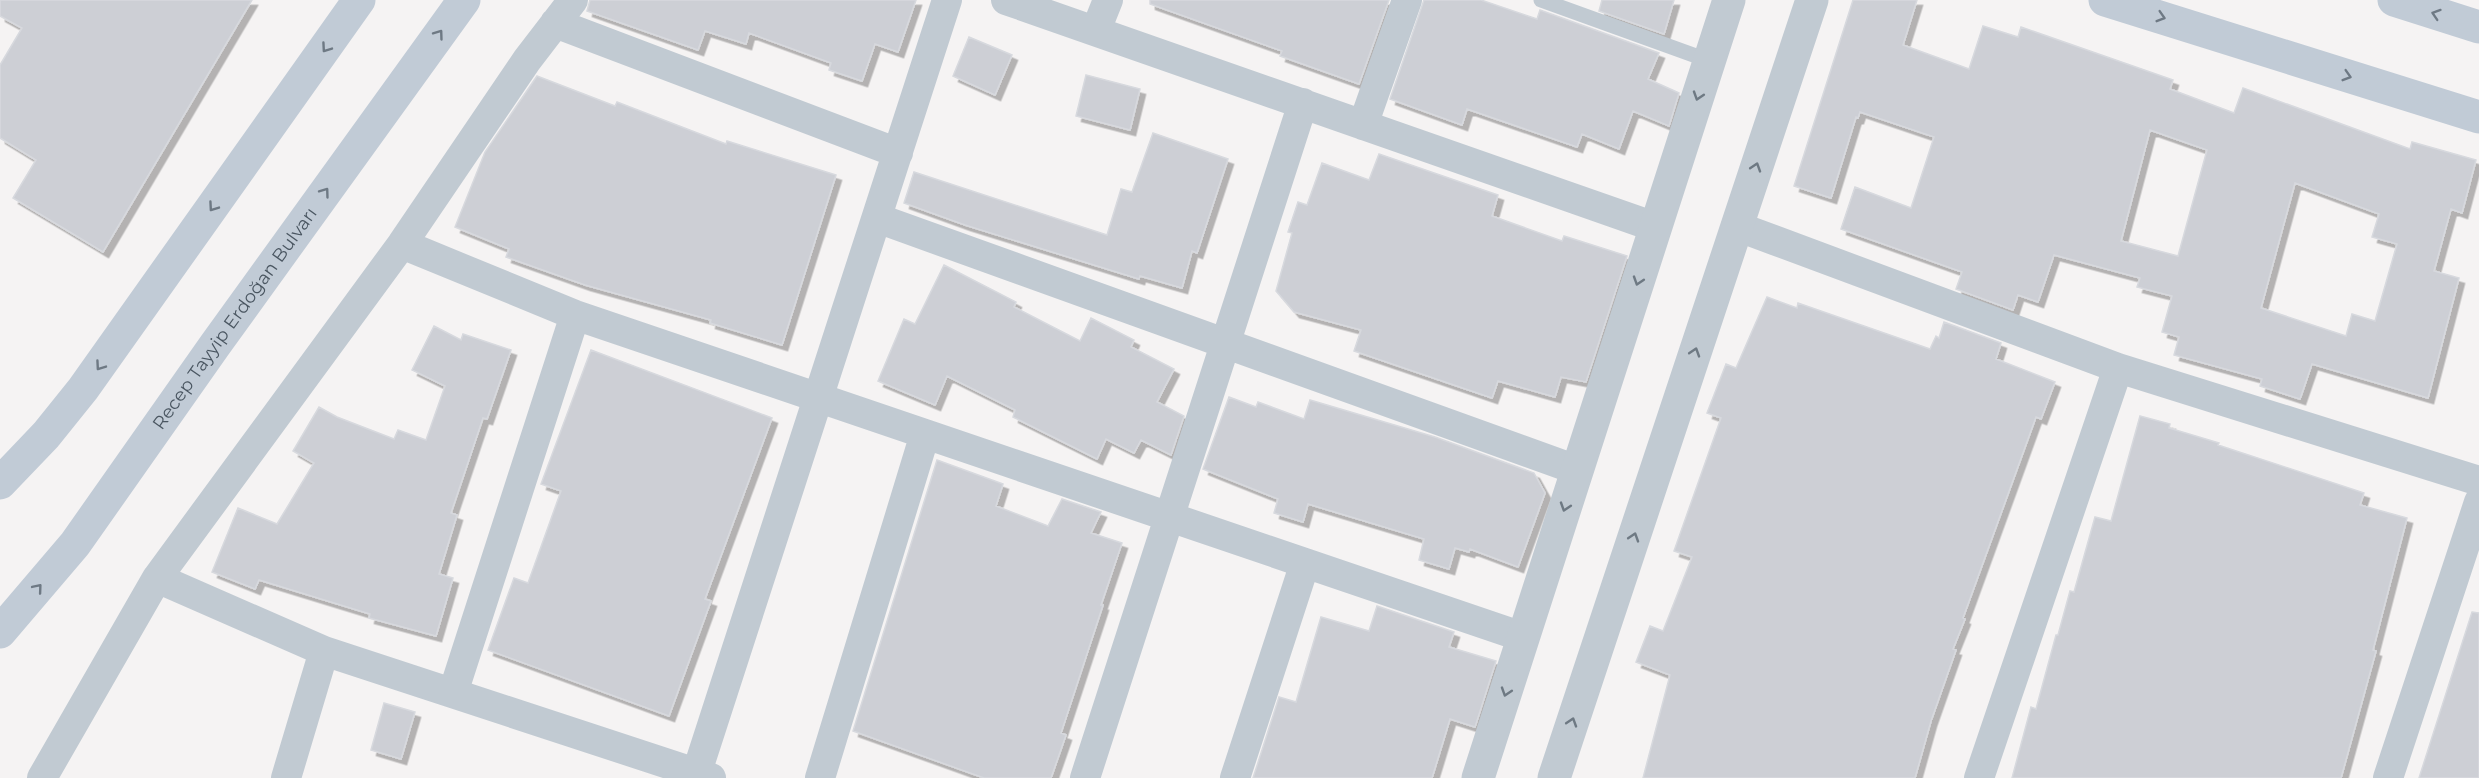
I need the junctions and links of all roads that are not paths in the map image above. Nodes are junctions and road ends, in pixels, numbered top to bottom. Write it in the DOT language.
graph roads {
  1 [pos="359,0"];
  2 [pos="464,0"];
  3 [pos="573,0"];
  4 [pos="947,0"];
  5 [pos="1006,0"];
  6 [pos="1108,0"];
  7 [pos="1407,0"];
  8 [pos="1541,0"];
  9 [pos="1729,0"];
  10 [pos="1812,0"];
  11 [pos="2105,0"];
  12 [pos="2394,0"];
  13 [pos="555,24"];
  14 [pos="2479,27"];
  15 [pos="1096,30"];
  16 [pos="1710,61"];
  17 [pos="1303,103"];
  18 [pos="2479,117"];
  19 [pos="1363,125"];
  20 [pos="898,153"];
  21 [pos="877,218"];
  22 [pos="1736,226"];
  23 [pos="1655,227"];
  24 [pos="402,244"];
  25 [pos="575,315"];
  26 [pos="1226,343"];
  27 [pos="2118,368"];
  28 [pos="819,398"];
  29 [pos="925,434"];
  30 [pos="1577,470"];
  31 [pos="2479,481"];
  32 [pos="0,482"];
  33 [pos="2479,502"];
  34 [pos="1169,517"];
  35 [pos="1305,563"];
  36 [pos="157,578"];
  37 [pos="0,632"];
  38 [pos="1523,637"];
  39 [pos="324,651"];
  40 [pos="453,693"];
  41 [pos="701,776"];
  42 [pos="42,778"];
  43 [pos="286,778"];
  44 [pos="820,778"];
  45 [pos="1085,778"];
  46 [pos="1235,778"];
  47 [pos="1478,778"];
  48 [pos="1554,778"];
  49 [pos="1979,778"];
  50 [pos="2388,778"];
  1 -- 32 [label="main road, one-way"];
  37 -- 2 [label="main road, Recep Tayyip Erdoğan Bulvarı, one-way"];
  3 -- 13 [label="street"];
  4 -- 20 [label="street"];
  5 -- 15 [label="street"];
  6 -- 15 [label="street"];
  7 -- 19 [label="street"];
  8 -- 16 [label="lane"];
  9 -- 16 [label="street"];
  22 -- 10 [label="street, one-way"];
  11 -- 18 [label="main road, one-way"];
  14 -- 12 [label="main road, one-way"];
  13 -- 20 [label="street"];
  13 -- 24 [label="street"];
  15 -- 17 [label="street"];
  16 -- 23 [label="street, one-way"];
  17 -- 19 [label="street"];
  17 -- 26 [label="street"];
  19 -- 23 [label="street"];
  20 -- 21 [label="street"];
  21 -- 26 [label="street"];
  21 -- 28 [label="street"];
  22 -- 27 [label="street"];
  48 -- 22 [label="street, one-way"];
  23 -- 30 [label="street, one-way"];
  24 -- 25 [label="street"];
  24 -- 36 [label="street"];
  25 -- 28 [label="street"];
  25 -- 40 [label="street"];
  26 -- 30 [label="street"];
  26 -- 34 [label="street"];
  27 -- 31 [label="street"];
  27 -- 49 [label="street"];
  28 -- 29 [label="street"];
  28 -- 41 [label="street"];
  29 -- 34 [label="street"];
  29 -- 44 [label="street"];
  30 -- 38 [label="street, one-way"];
  33 -- 50 [label="street"];
  34 -- 35 [label="street"];
  34 -- 45 [label="street"];
  35 -- 38 [label="street"];
  35 -- 46 [label="street"];
  36 -- 39 [label="street"];
  36 -- 42 [label="street"];
  38 -- 47 [label="street, one-way"];
  39 -- 40 [label="street"];
  39 -- 43 [label="street"];
  40 -- 41 [label="street"];
}
